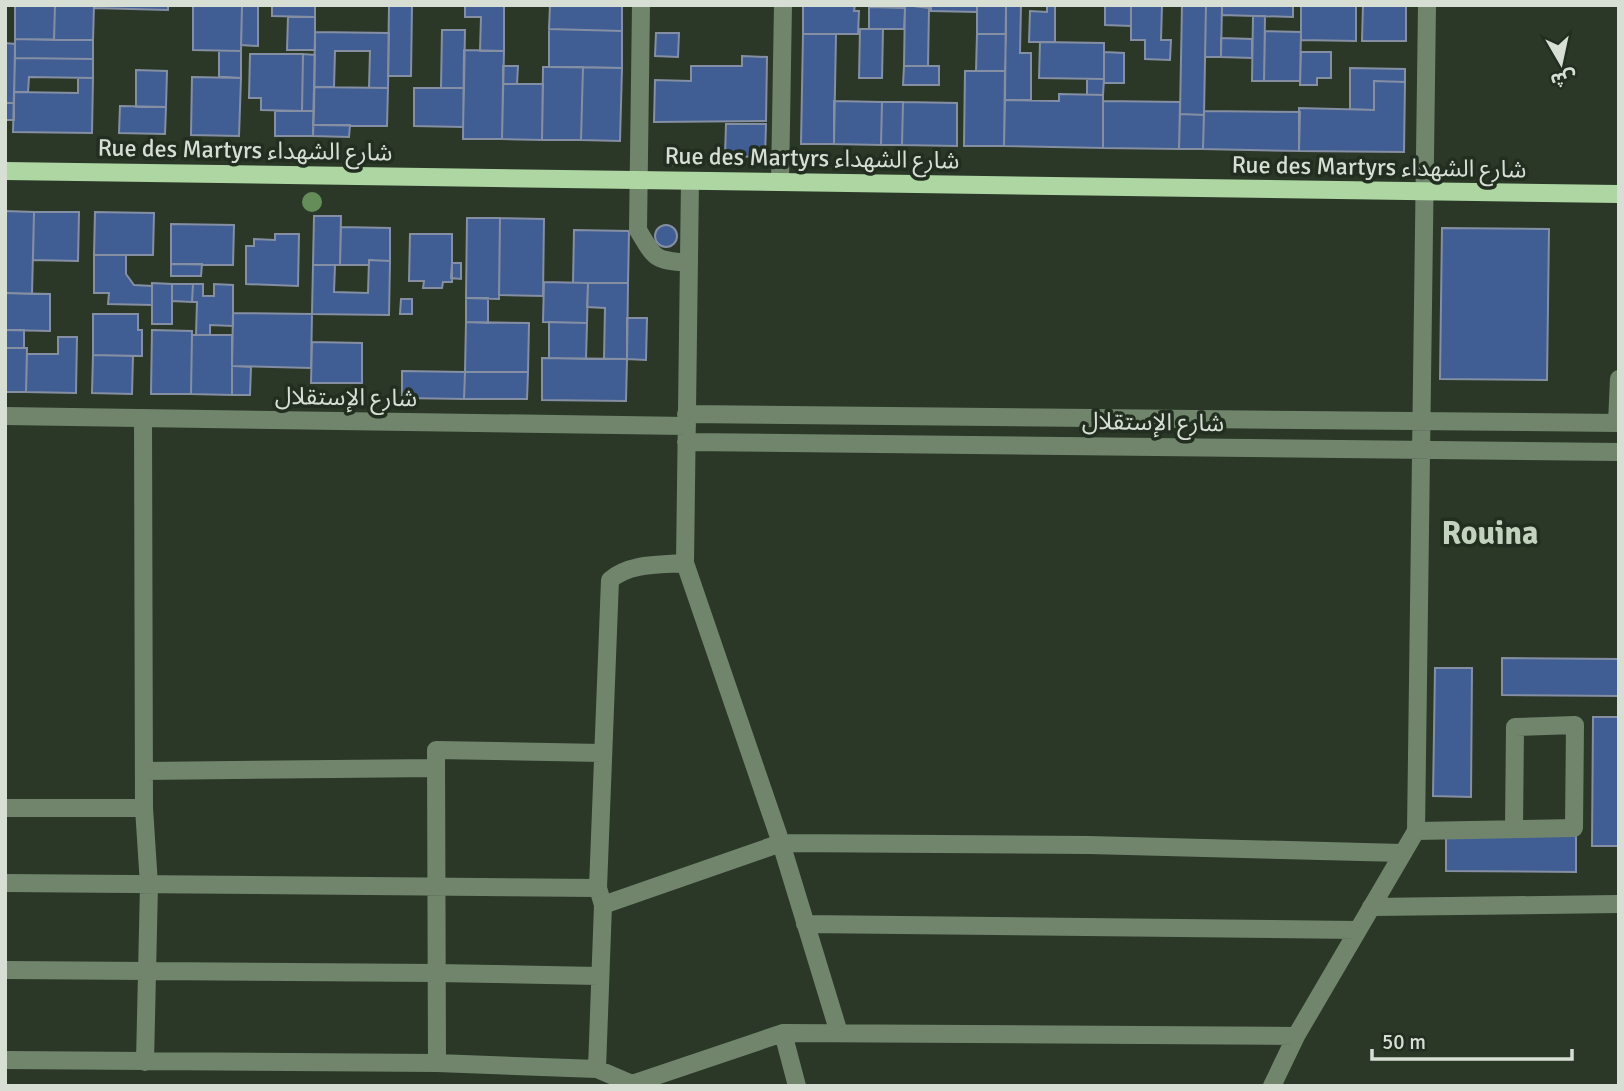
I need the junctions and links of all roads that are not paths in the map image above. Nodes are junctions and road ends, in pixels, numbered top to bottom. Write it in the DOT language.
graph roads {
  1 [pos="641,5"];
  2 [pos="783,5"];
  3 [pos="1427,5"];
  4 [pos="5,171"];
  5 [pos="638,180"];
  6 [pos="690,181"];
  7 [pos="780,182"];
  8 [pos="1424,192"];
  9 [pos="1619,194"];
  10 [pos="689,262"];
  11 [pos="1619,379"];
  12 [pos="5,416"];
  13 [pos="143,418"];
  14 [pos="1421,421"];
  15 [pos="1618,423"];
  16 [pos="686,427"];
  17 [pos="1420,450"];
  18 [pos="1619,452"];
  19 [pos="685,563"];
  20 [pos="602,753"];
  21 [pos="436,768"];
  22 [pos="144,771"];
  23 [pos="5,808"];
  24 [pos="144,808"];
  25 [pos="1514,828"];
  26 [pos="1416,831"];
  27 [pos="781,843"];
  28 [pos="1402,853"];
  29 [pos="5,883"];
  30 [pos="149,885"];
  31 [pos="436,888"];
  32 [pos="598,888"];
  33 [pos="1619,904"];
  34 [pos="603,905"];
  35 [pos="1371,907"];
  36 [pos="806,924"];
  37 [pos="1358,930"];
  38 [pos="5,970"];
  39 [pos="146,971"];
  40 [pos="436,973"];
  41 [pos="599,976"];
  42 [pos="783,1033"];
  43 [pos="839,1033"];
  44 [pos="1296,1036"];
  45 [pos="5,1060"];
  46 [pos="145,1062"];
  47 [pos="437,1063"];
  48 [pos="597,1069"];
  49 [pos="797,1086"];
  50 [pos="1272,1086"];
  1 -- 5 [label="street"];
  2 -- 7 [label="street"];
  3 -- 8 [label="street"];
  4 -- 5 [label="main road, Rue des Martyrs شارع الشهداء"];
  5 -- 6 [label="main road, Rue des Martyrs شارع الشهداء"];
  5 -- 10 [label="street"];
  6 -- 7 [label="main road, Rue des Martyrs شارع الشهداء"];
  6 -- 10 [label="street"];
  7 -- 8 [label="main road, Rue des Martyrs شارع الشهداء"];
  8 -- 9 [label="main road, Rue des Martyrs شارع الشهداء"];
  8 -- 14 [label="street"];
  10 -- 16 [label="street"];
  11 -- 15 [label="street"];
  12 -- 13 [label="street, شارع الإستقلال"];
  13 -- 16 [label="street, شارع الإستقلال"];
  13 -- 22 [label="street"];
  14 -- 15 [label="street, شارع الإستقلال"];
  14 -- 16 [label="street, شارع الإستقلال"];
  14 -- 17 [label="street"];
  16 -- 17 [label="street, شارع الإستقلال"];
  16 -- 19 [label="street"];
  17 -- 18 [label="street, شارع الإستقلال"];
  17 -- 26 [label="street"];
  19 -- 20 [label="street"];
  19 -- 27 [label="street"];
  20 -- 21 [label="street"];
  20 -- 32 [label="street"];
  21 -- 22 [label="street"];
  21 -- 31 [label="street"];
  22 -- 24 [label="street"];
  23 -- 24 [label="street"];
  24 -- 30 [label="street"];
  25 -- 25 [label="street"];
  25 -- 26 [label="street"];
  26 -- 28 [label="street"];
  27 -- 28 [label="street"];
  27 -- 34 [label="street"];
  27 -- 36 [label="street"];
  28 -- 35 [label="street"];
  29 -- 30 [label="street"];
  30 -- 31 [label="street"];
  30 -- 39 [label="street"];
  31 -- 32 [label="street"];
  31 -- 40 [label="street"];
  32 -- 34 [label="street"];
  33 -- 35 [label="street"];
  34 -- 41 [label="street"];
  35 -- 37 [label="street"];
  36 -- 37 [label="street"];
  36 -- 43 [label="street"];
  37 -- 44 [label="street"];
  38 -- 39 [label="street"];
  39 -- 40 [label="street"];
  39 -- 46 [label="street"];
  40 -- 41 [label="street"];
  40 -- 47 [label="street"];
  41 -- 48 [label="street"];
  42 -- 43 [label="street"];
  42 -- 48 [label="street"];
  42 -- 49 [label="street"];
  43 -- 44 [label="street"];
  44 -- 50 [label="street"];
  45 -- 46 [label="street"];
  46 -- 47 [label="street"];
  47 -- 48 [label="street"];
}
